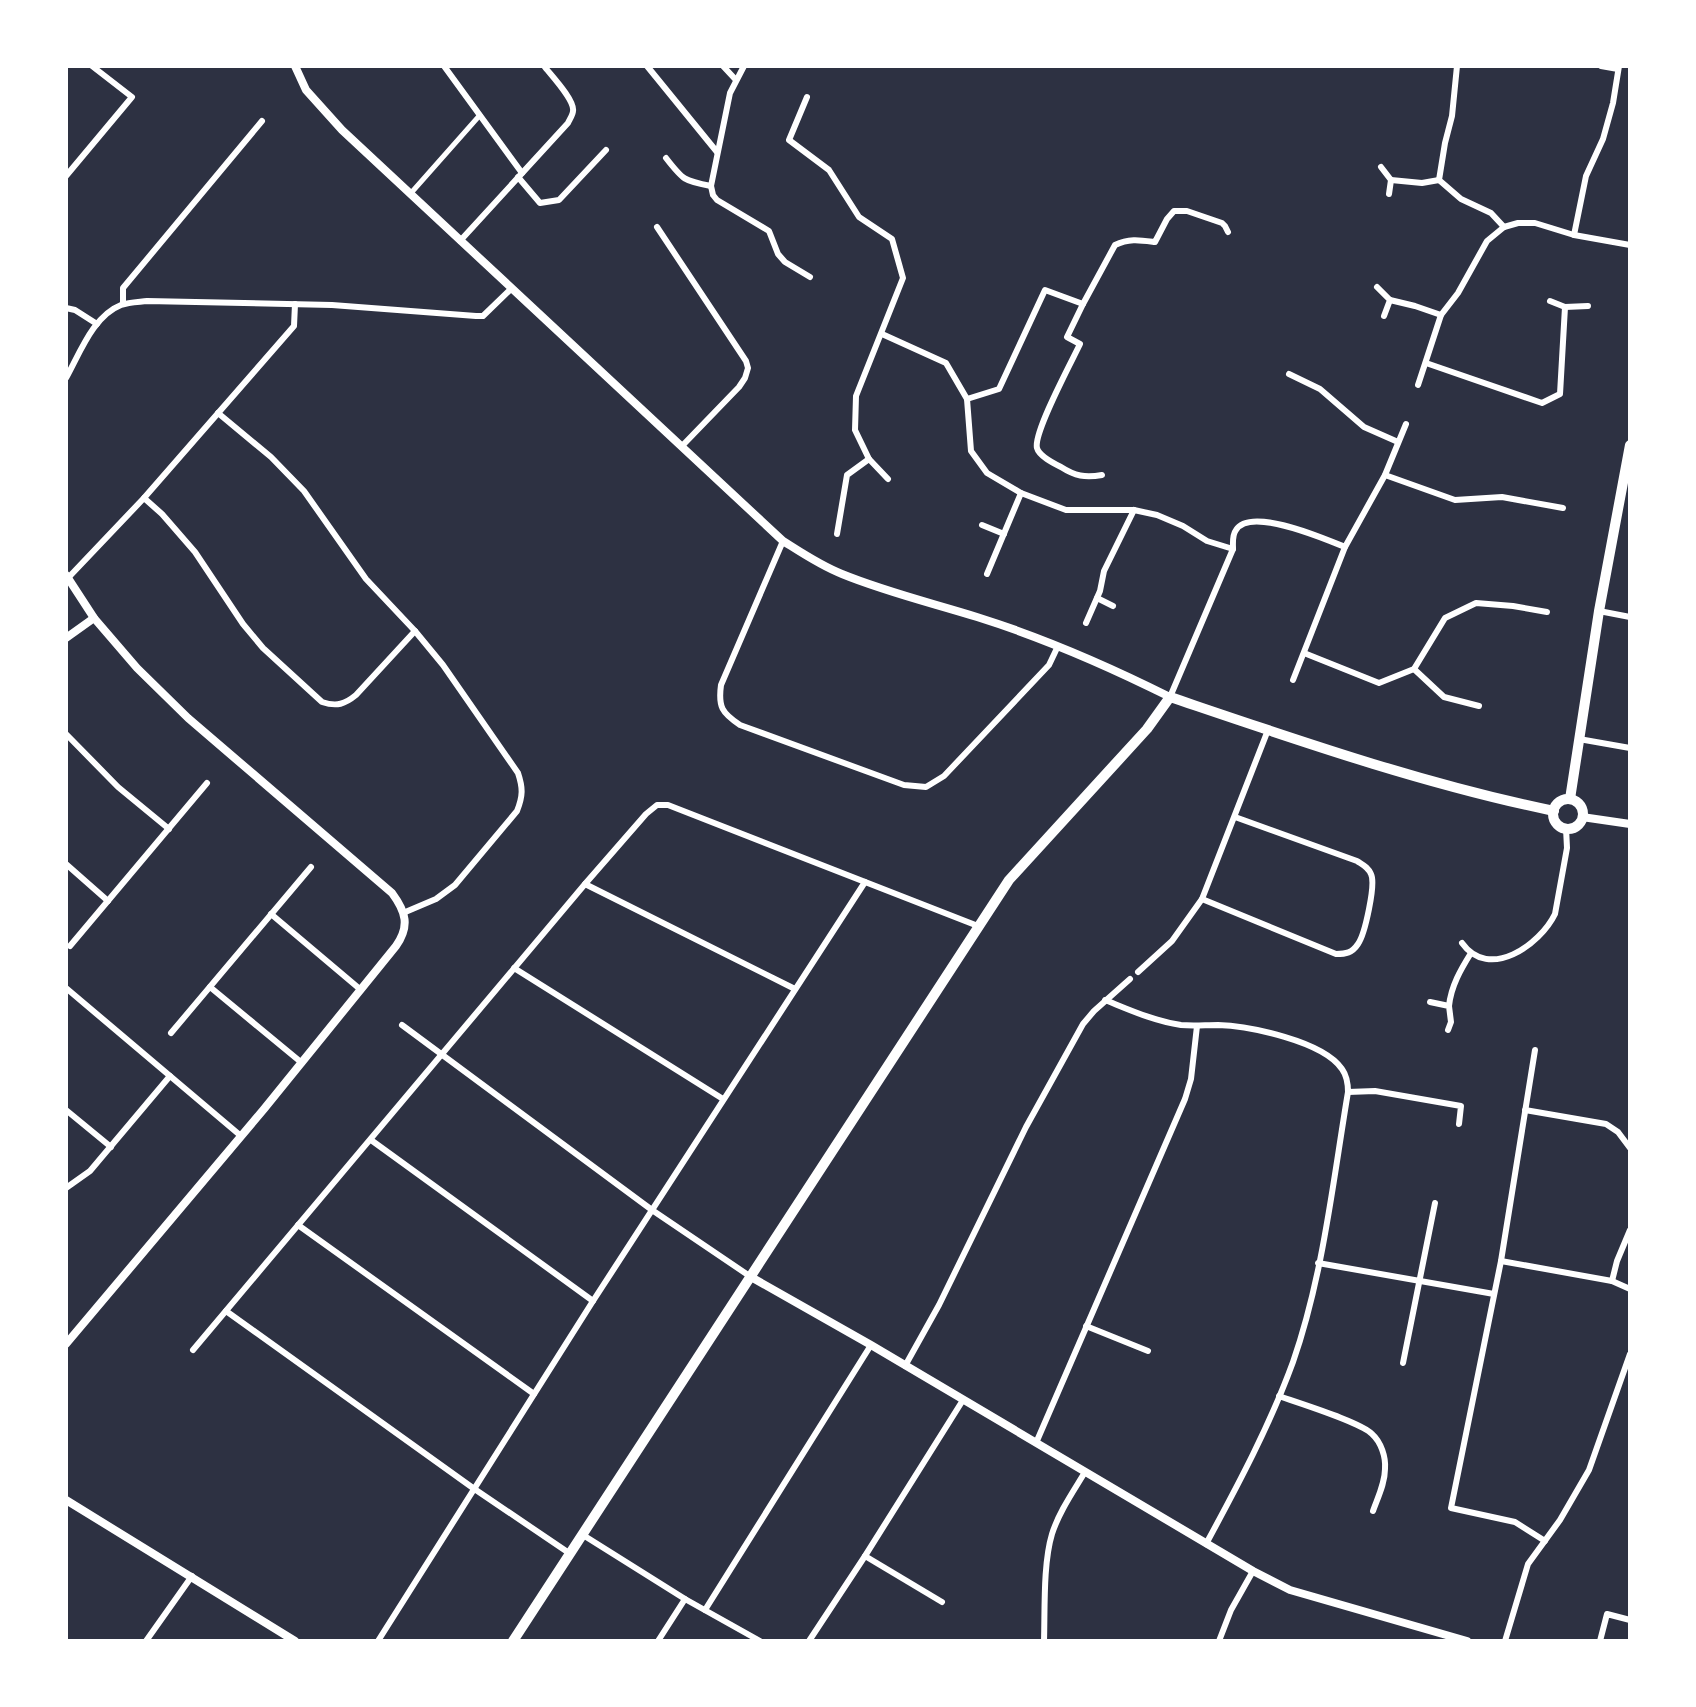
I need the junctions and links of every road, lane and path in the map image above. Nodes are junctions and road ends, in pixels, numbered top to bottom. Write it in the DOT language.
graph roads {
  1 [pos="92,66"];
  2 [pos="295,66"];
  3 [pos="444,66"];
  4 [pos="544,66"];
  5 [pos="647,66"];
  6 [pos="723,66"];
  7 [pos="744,66"];
  8 [pos="1457,66"];
  9 [pos="1601,66"];
  10 [pos="1619,67"];
  11 [pos="736,80"];
  12 [pos="807,97"];
  13 [pos="480,115"];
  14 [pos="262,121"];
  15 [pos="606,150"];
  16 [pos="717,152"];
  17 [pos="666,158"];
  18 [pos="1381,167"];
  19 [pos="520,175"];
  20 [pos="66,176"];
  21 [pos="1391,180"];
  22 [pos="1439,180"];
  23 [pos="711,186"];
  24 [pos="410,194"];
  25 [pos="1389,194"];
  26 [pos="657,227"];
  27 [pos="1504,227"];
  28 [pos="1228,232"];
  29 [pos="1574,235"];
  30 [pos="460,241"];
  31 [pos="1630,245"];
  32 [pos="810,277"];
  33 [pos="1377,287"];
  34 [pos="512,288"];
  35 [pos="1390,300"];
  36 [pos="1550,301"];
  37 [pos="123,304"];
  38 [pos="295,304"];
  39 [pos="1083,304"];
  40 [pos="1588,306"];
  41 [pos="1565,307"];
  42 [pos="66,308"];
  43 [pos="1441,315"];
  44 [pos="1384,316"];
  45 [pos="97,324"];
  46 [pos="882,334"];
  47 [pos="1426,363"];
  48 [pos="1289,374"];
  49 [pos="66,378"];
  50 [pos="1418,385"];
  51 [pos="967,399"];
  52 [pos="218,413"];
  53 [pos="1406,424"];
  54 [pos="1398,442"];
  55 [pos="1630,445"];
  56 [pos="682,446"];
  57 [pos="869,459"];
  58 [pos="1102,475"];
  59 [pos="1385,475"];
  60 [pos="888,479"];
  61 [pos="1021,493"];
  62 [pos="144,498"];
  63 [pos="1563,508"];
  64 [pos="1134,510"];
  65 [pos="982,525"];
  66 [pos="837,534"];
  67 [pos="1004,534"];
  68 [pos="783,541"];
  69 [pos="1345,547"];
  70 [pos="1233,549"];
  71 [pos="987,574"];
  72 [pos="67,577"];
  73 [pos="1097,598"];
  74 [pos="1113,606"];
  75 [pos="1599,611"];
  76 [pos="1547,612"];
  77 [pos="1630,617"];
  78 [pos="94,618"];
  79 [pos="1086,623"];
  80 [pos="415,631"];
  81 [pos="66,638"];
  82 [pos="1058,646"];
  83 [pos="1304,653"];
  84 [pos="1414,669"];
  85 [pos="1293,680"];
  86 [pos="1170,697"];
  87 [pos="1479,706"];
  88 [pos="1268,730"];
  89 [pos="66,734"];
  90 [pos="1579,739"];
  91 [pos="1630,748"];
  92 [pos="207,783"];
  93 [pos="1570,799"];
  94 [pos="1554,811"];
  95 [pos="1235,817"];
  96 [pos="1582,817"];
  97 [pos="1630,824"];
  98 [pos="1566,828"];
  99 [pos="169,829"];
  100 [pos="66,864"];
  101 [pos="311,867"];
  102 [pos="865,882"];
  103 [pos="585,884"];
  104 [pos="1202,899"];
  105 [pos="108,901"];
  106 [pos="402,909"];
  107 [pos="271,914"];
  108 [pos="978,926"];
  109 [pos="1462,943"];
  110 [pos="70,946"];
  111 [pos="1471,953"];
  112 [pos="514,968"];
  113 [pos="1138,972"];
  114 [pos="1130,979"];
  115 [pos="210,987"];
  116 [pos="66,988"];
  117 [pos="795,989"];
  118 [pos="361,990"];
  119 [pos="1105,1000"];
  120 [pos="1430,1002"];
  121 [pos="1449,1006"];
  122 [pos="402,1025"];
  123 [pos="1197,1026"];
  124 [pos="1448,1030"];
  125 [pos="171,1033"];
  126 [pos="1535,1050"];
  127 [pos="443,1054"];
  128 [pos="302,1063"];
  129 [pos="170,1076"];
  130 [pos="1348,1092"];
  131 [pos="723,1099"];
  132 [pos="66,1110"];
  133 [pos="1525,1110"];
  134 [pos="1459,1124"];
  135 [pos="241,1136"];
  136 [pos="371,1140"];
  137 [pos="111,1147"];
  138 [pos="1630,1148"];
  139 [pos="66,1188"];
  140 [pos="1435,1203"];
  141 [pos="652,1210"];
  142 [pos="298,1225"];
  143 [pos="1630,1230"];
  144 [pos="1501,1261"];
  145 [pos="1318,1263"];
  146 [pos="751,1277"];
  147 [pos="1419,1281"];
  148 [pos="1612,1281"];
  149 [pos="1630,1289"];
  150 [pos="1494,1294"];
  151 [pos="593,1301"];
  152 [pos="226,1311"];
  153 [pos="1086,1326"];
  154 [pos="66,1344"];
  155 [pos="871,1345"];
  156 [pos="193,1350"];
  157 [pos="1148,1351"];
  158 [pos="1630,1354"];
  159 [pos="1403,1363"];
  160 [pos="905,1366"];
  161 [pos="534,1394"];
  162 [pos="1279,1396"];
  163 [pos="963,1400"];
  164 [pos="1036,1443"];
  165 [pos="1085,1472"];
  166 [pos="473,1488"];
  167 [pos="66,1500"];
  168 [pos="1373,1511"];
  169 [pos="583,1535"];
  170 [pos="1545,1541"];
  171 [pos="1206,1544"];
  172 [pos="570,1554"];
  173 [pos="865,1556"];
  174 [pos="1253,1571"];
  175 [pos="192,1576"];
  176 [pos="685,1599"];
  177 [pos="942,1602"];
  178 [pos="705,1610"];
  179 [pos="1630,1620"];
  180 [pos="146,1641"];
  181 [pos="295,1641"];
  182 [pos="378,1641"];
  183 [pos="513,1641"];
  184 [pos="658,1641"];
  185 [pos="760,1641"];
  186 [pos="809,1641"];
  187 [pos="1044,1641"];
  188 [pos="1219,1641"];
  189 [pos="1467,1641"];
  190 [pos="1505,1641"];
  191 [pos="1600,1641"];
  1 -- 20 [label="street"];
  2 -- 24 [label="street"];
  3 -- 13 [label="street"];
  4 -- 19 [label="street"];
  5 -- 16 [label="street"];
  6 -- 11 [label="street"];
  7 -- 11 [label="street"];
  8 -- 22 [label="street"];
  9 -- 10 [label="street"];
  10 -- 29 [label="street"];
  11 -- 16 [label="street"];
  12 -- 46 [label="street"];
  13 -- 19 [label="street"];
  13 -- 24 [label="street"];
  14 -- 37 [label="street"];
  15 -- 19 [label="street"];
  16 -- 23 [label="street"];
  17 -- 23 [label="street"];
  18 -- 21 [label="street"];
  19 -- 30 [label="street"];
  21 -- 22 [label="street"];
  21 -- 25 [label="street"];
  22 -- 27 [label="street"];
  23 -- 32 [label="street"];
  24 -- 30 [label="street"];
  26 -- 56 [label="street"];
  27 -- 29 [label="street"];
  27 -- 43 [label="street"];
  28 -- 39 [label="street"];
  29 -- 31 [label="street"];
  30 -- 34 [label="street"];
  33 -- 35 [label="street"];
  34 -- 38 [label="street"];
  34 -- 56 [label="street"];
  35 -- 43 [label="street"];
  35 -- 44 [label="street"];
  36 -- 41 [label="street"];
  37 -- 38 [label="street"];
  37 -- 45 [label="street"];
  38 -- 52 [label="street"];
  39 -- 51 [label="street"];
  39 -- 58 [label="street"];
  40 -- 41 [label="street"];
  41 -- 47 [label="street"];
  42 -- 45 [label="street"];
  43 -- 47 [label="street"];
  45 -- 49 [label="street"];
  46 -- 51 [label="street"];
  46 -- 57 [label="street"];
  47 -- 50 [label="street"];
  48 -- 54 [label="street"];
  51 -- 61 [label="street"];
  52 -- 62 [label="street"];
  52 -- 80 [label="street"];
  53 -- 54 [label="street"];
  54 -- 59 [label="street"];
  55 -- 75 [label="main road"];
  56 -- 68 [label="street"];
  57 -- 60 [label="street"];
  57 -- 66 [label="street"];
  59 -- 63 [label="street"];
  59 -- 69 [label="street"];
  61 -- 64 [label="street"];
  61 -- 67 [label="street"];
  62 -- 72 [label="street"];
  62 -- 80 [label="street"];
  64 -- 70 [label="street"];
  64 -- 73 [label="street"];
  65 -- 67 [label="street"];
  67 -- 71 [label="street"];
  68 -- 82 [label="street"];
  68 -- 82 [label="street"];
  69 -- 70 [label="street"];
  69 -- 83 [label="street"];
  70 -- 86 [label="street"];
  72 -- 78 [label="street"];
  73 -- 74 [label="street"];
  73 -- 79 [label="street"];
  75 -- 77 [label="street"];
  75 -- 90 [label="main road"];
  76 -- 84 [label="street"];
  78 -- 81 [label="street"];
  78 -- 106 [label="street"];
  80 -- 106 [label="street"];
  82 -- 86 [label="street"];
  83 -- 84 [label="street"];
  83 -- 85 [label="street"];
  84 -- 87 [label="street"];
  86 -- 88 [label="main road"];
  86 -- 108 [label="main road"];
  88 -- 94 [label="main road"];
  88 -- 95 [label="street"];
  89 -- 99 [label="street"];
  90 -- 91 [label="street"];
  90 -- 93 [label="main road"];
  92 -- 99 [label="street"];
  93 -- 94 [label="main road"];
  93 -- 96 [label="main road"];
  94 -- 98 [label="main road"];
  95 -- 104 [label="street"];
  95 -- 104 [label="street"];
  96 -- 97 [label="street"];
  96 -- 98 [label="main road"];
  98 -- 111 [label="street"];
  99 -- 105 [label="street"];
  100 -- 105 [label="street"];
  101 -- 107 [label="street"];
  102 -- 103 [label="street"];
  102 -- 108 [label="street"];
  102 -- 117 [label="street"];
  103 -- 112 [label="street"];
  103 -- 117 [label="street"];
  104 -- 113 [label="street"];
  105 -- 110 [label="street"];
  106 -- 118 [label="street"];
  107 -- 115 [label="street"];
  107 -- 118 [label="street"];
  108 -- 146 [label="main road"];
  109 -- 111 [label="street"];
  111 -- 121 [label="street"];
  112 -- 127 [label="street"];
  112 -- 131 [label="street"];
  114 -- 119 [label="street"];
  115 -- 125 [label="street"];
  115 -- 128 [label="street"];
  116 -- 129 [label="street"];
  117 -- 131 [label="street"];
  118 -- 128 [label="street"];
  119 -- 123 [label="street"];
  119 -- 160 [label="street"];
  120 -- 121 [label="street"];
  121 -- 124 [label="street"];
  122 -- 127 [label="street"];
  123 -- 130 [label="street"];
  123 -- 153 [label="street"];
  126 -- 133 [label="street"];
  127 -- 136 [label="street"];
  127 -- 141 [label="street"];
  128 -- 135 [label="street"];
  129 -- 135 [label="street"];
  129 -- 137 [label="street"];
  130 -- 134 [label="street"];
  130 -- 145 [label="street"];
  131 -- 141 [label="street"];
  132 -- 137 [label="street"];
  133 -- 138 [label="street"];
  133 -- 144 [label="street"];
  135 -- 154 [label="street"];
  136 -- 142 [label="street"];
  136 -- 151 [label="street"];
  137 -- 139 [label="street"];
  140 -- 147 [label="street"];
  141 -- 146 [label="street"];
  141 -- 151 [label="street"];
  142 -- 152 [label="street"];
  142 -- 161 [label="street"];
  143 -- 148 [label="street"];
  144 -- 148 [label="street"];
  144 -- 150 [label="street"];
  145 -- 147 [label="street"];
  145 -- 162 [label="street"];
  146 -- 155 [label="street"];
  146 -- 169 [label="main road"];
  147 -- 150 [label="street"];
  147 -- 159 [label="street"];
  148 -- 149 [label="street"];
  150 -- 170 [label="street"];
  151 -- 161 [label="street"];
  152 -- 156 [label="street"];
  152 -- 166 [label="street"];
  153 -- 157 [label="street"];
  153 -- 164 [label="street"];
  155 -- 160 [label="street"];
  155 -- 178 [label="street"];
  158 -- 170 [label="street"];
  160 -- 163 [label="street"];
  161 -- 166 [label="street"];
  162 -- 168 [label="street"];
  162 -- 171 [label="street"];
  163 -- 164 [label="street"];
  163 -- 173 [label="street"];
  164 -- 165 [label="street"];
  165 -- 171 [label="street"];
  165 -- 187 [label="street"];
  166 -- 172 [label="street"];
  166 -- 182 [label="street"];
  167 -- 175 [label="street"];
  169 -- 172 [label="main road"];
  169 -- 176 [label="street"];
  170 -- 190 [label="street"];
  171 -- 174 [label="street"];
  172 -- 183 [label="main road"];
  173 -- 177 [label="street"];
  173 -- 186 [label="street"];
  174 -- 188 [label="street"];
  174 -- 189 [label="street"];
  175 -- 180 [label="street"];
  175 -- 181 [label="street"];
  176 -- 178 [label="street"];
  176 -- 184 [label="street"];
  178 -- 185 [label="street"];
  179 -- 191 [label="street"];
}
